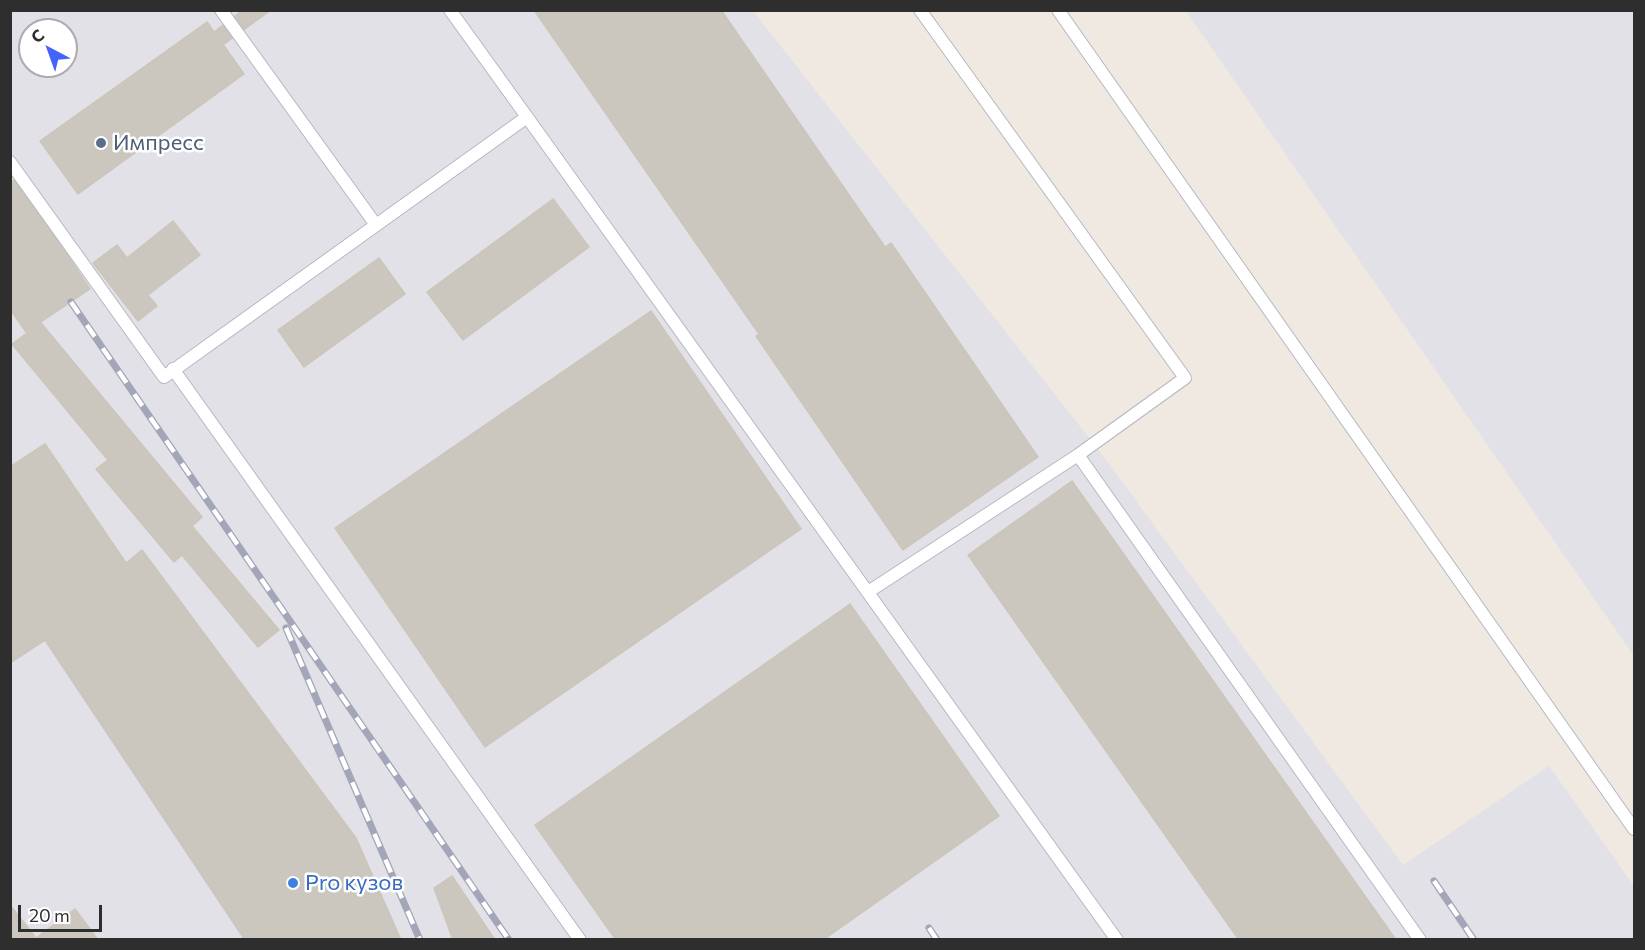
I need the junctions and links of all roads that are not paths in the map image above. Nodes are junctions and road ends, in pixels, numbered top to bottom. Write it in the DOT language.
graph roads {
  1 [pos="221,10"];
  2 [pos="450,10"];
  3 [pos="920,10"];
  4 [pos="1058,10"];
  5 [pos="527,117"];
  6 [pos="10,162"];
  7 [pos="376,225"];
  8 [pos="173,369"];
  9 [pos="1078,455"];
  10 [pos="868,592"];
  11 [pos="1635,829"];
  12 [pos="580,939"];
  13 [pos="1117,939"];
  14 [pos="1420,939"];
  1 -- 7 [label="lane"];
  2 -- 5 [label="lane"];
  3 -- 9 [label="lane"];
  4 -- 11 [label="lane"];
  5 -- 7 [label="lane"];
  5 -- 10 [label="lane"];
  6 -- 8 [label="lane"];
  7 -- 8 [label="lane"];
  8 -- 12 [label="lane"];
  9 -- 10 [label="lane"];
  9 -- 14 [label="lane"];
  10 -- 13 [label="lane"];
}
